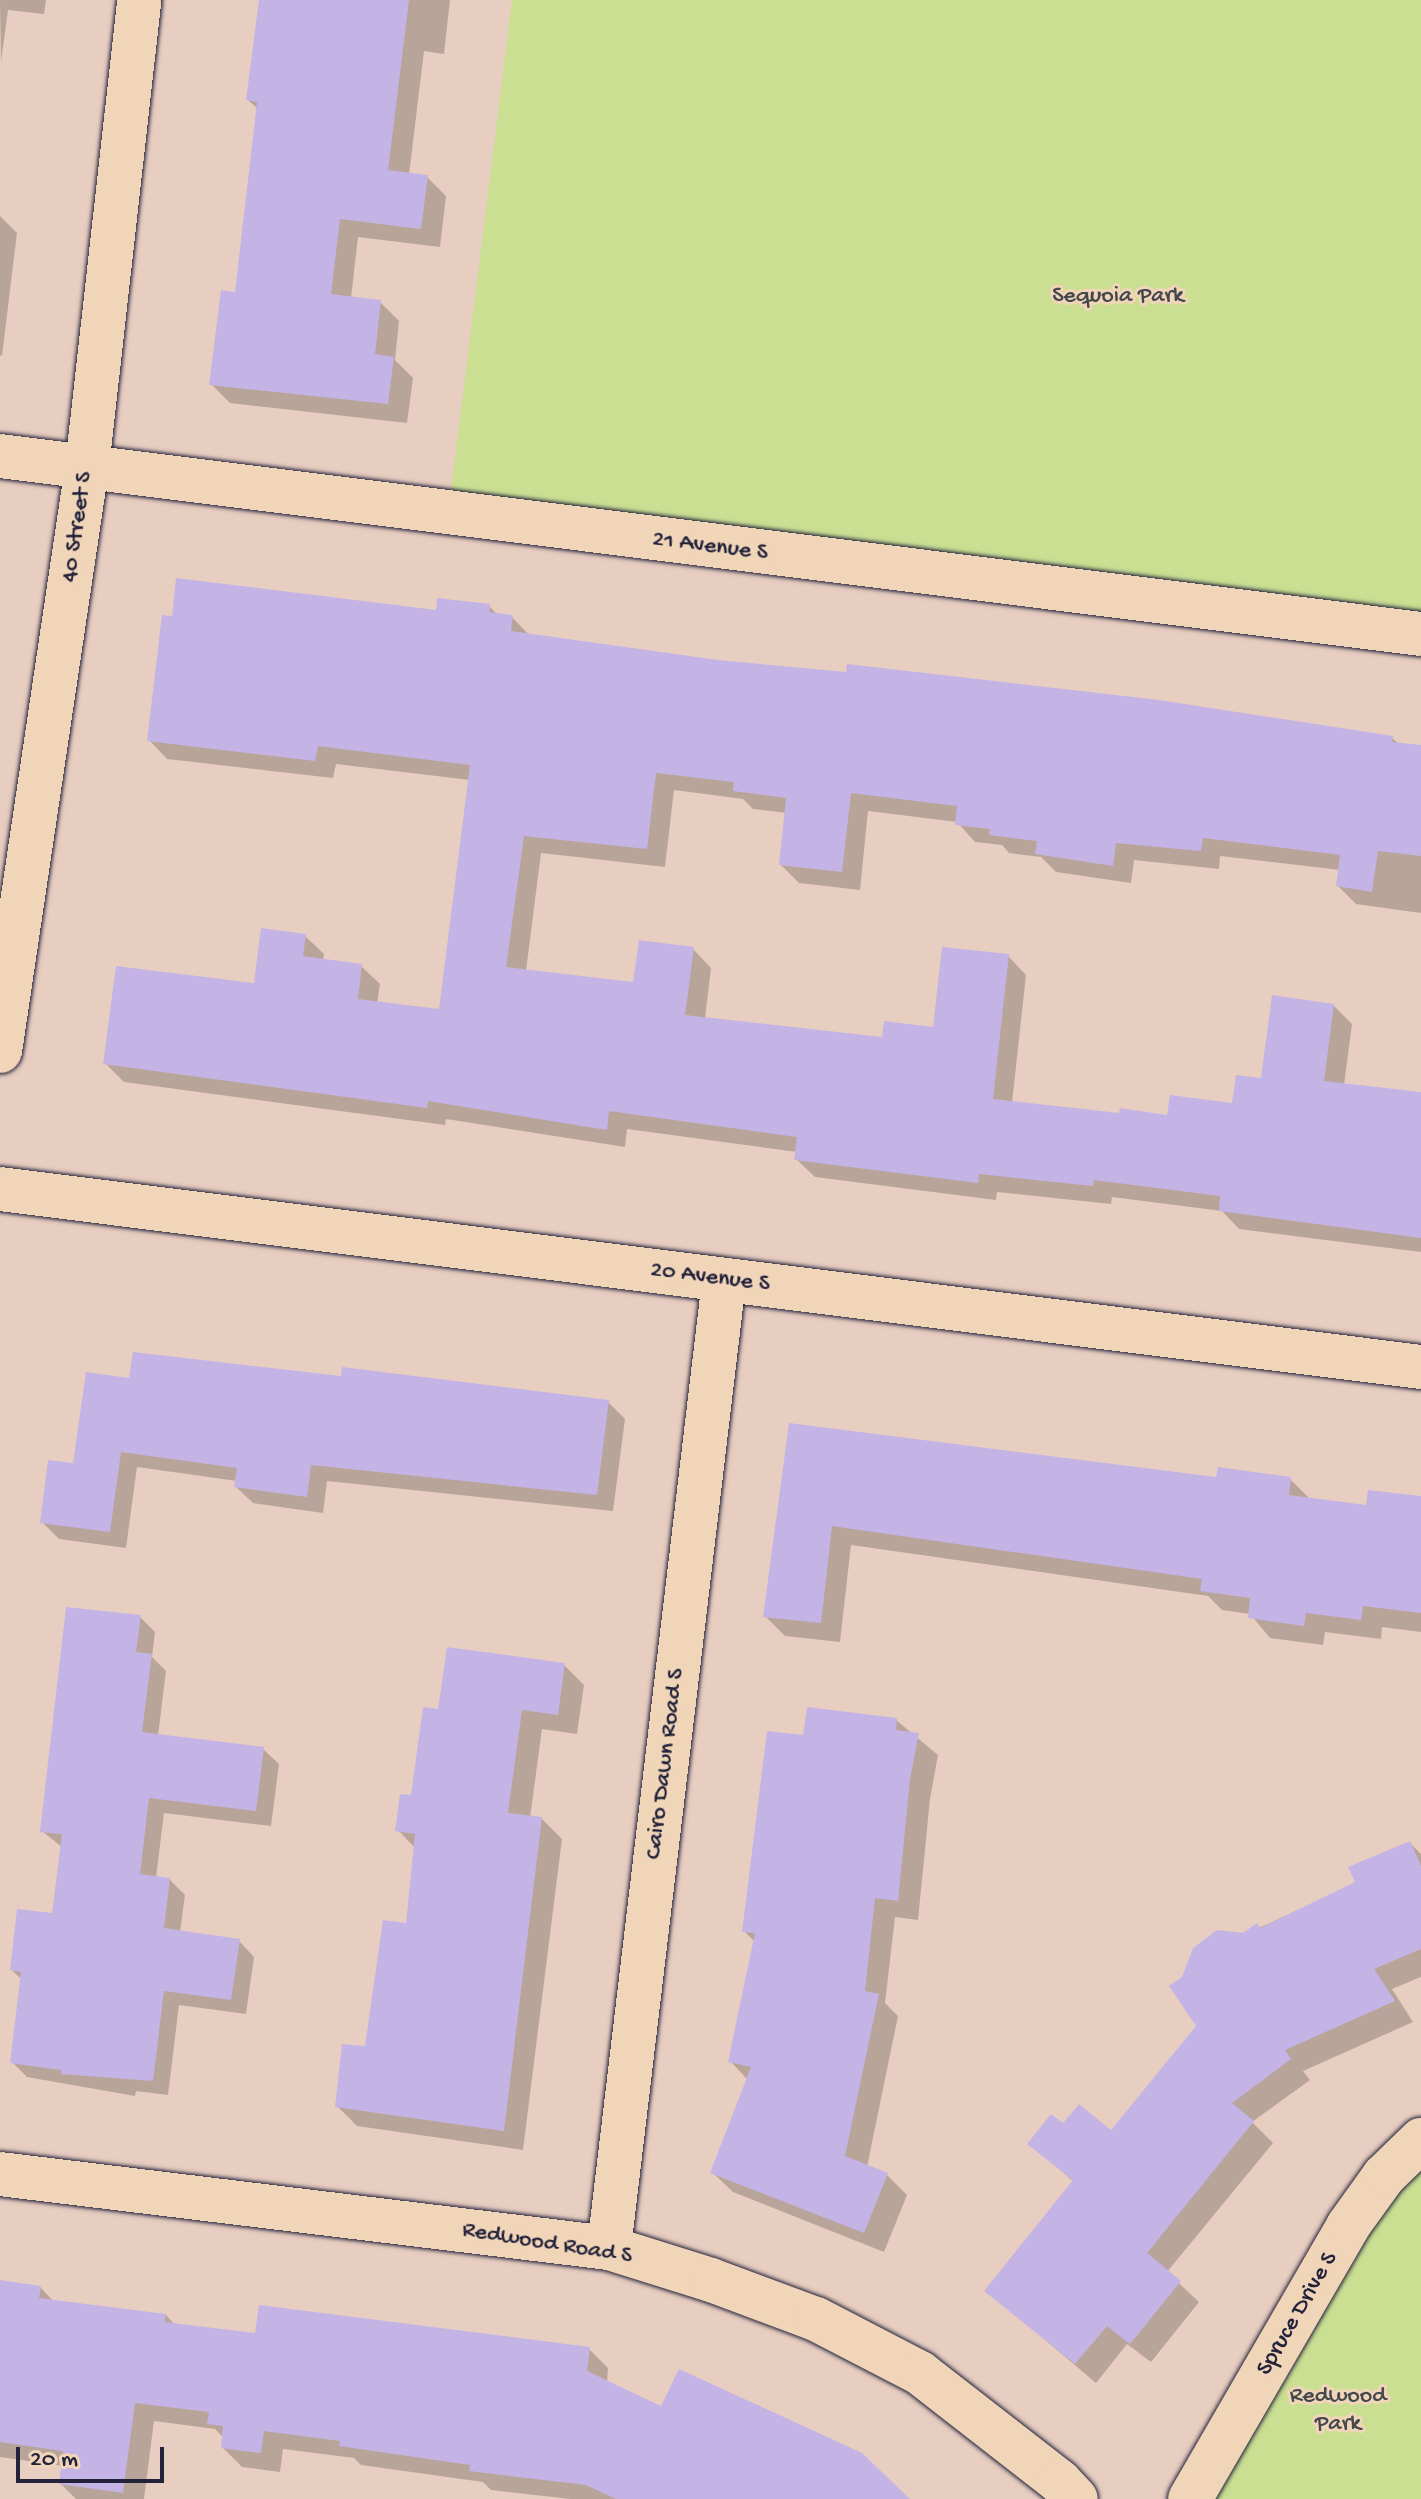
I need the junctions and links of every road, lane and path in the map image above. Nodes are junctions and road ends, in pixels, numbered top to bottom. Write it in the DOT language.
graph roads {
  1 [pos="139,0"];
  2 [pos="0,456"];
  3 [pos="87,467"];
  4 [pos="1421,634"];
  5 [pos="0,1051"];
  6 [pos="0,1189"];
  7 [pos="724,1280"];
  8 [pos="1421,1367"];
  9 [pos="1421,2140"];
  10 [pos="0,2174"];
  11 [pos="609,2248"];
  12 [pos="1076,2499"];
  13 [pos="1190,2499"];
  1 -- 3 [label="street, 40 Street S"];
  2 -- 3 [label="street, 21 Avenue S"];
  3 -- 4 [label="street, 21 Avenue S"];
  3 -- 5 [label="street, 40 Street S"];
  6 -- 7 [label="street, 20 Avenue S"];
  7 -- 8 [label="street, 20 Avenue S"];
  7 -- 11 [label="street, Cairo Dawn Road S"];
  9 -- 13 [label="street, Spruce Drive S"];
  10 -- 11 [label="street, Redwood Road S"];
  11 -- 12 [label="street, Redwood Road S"];
}
